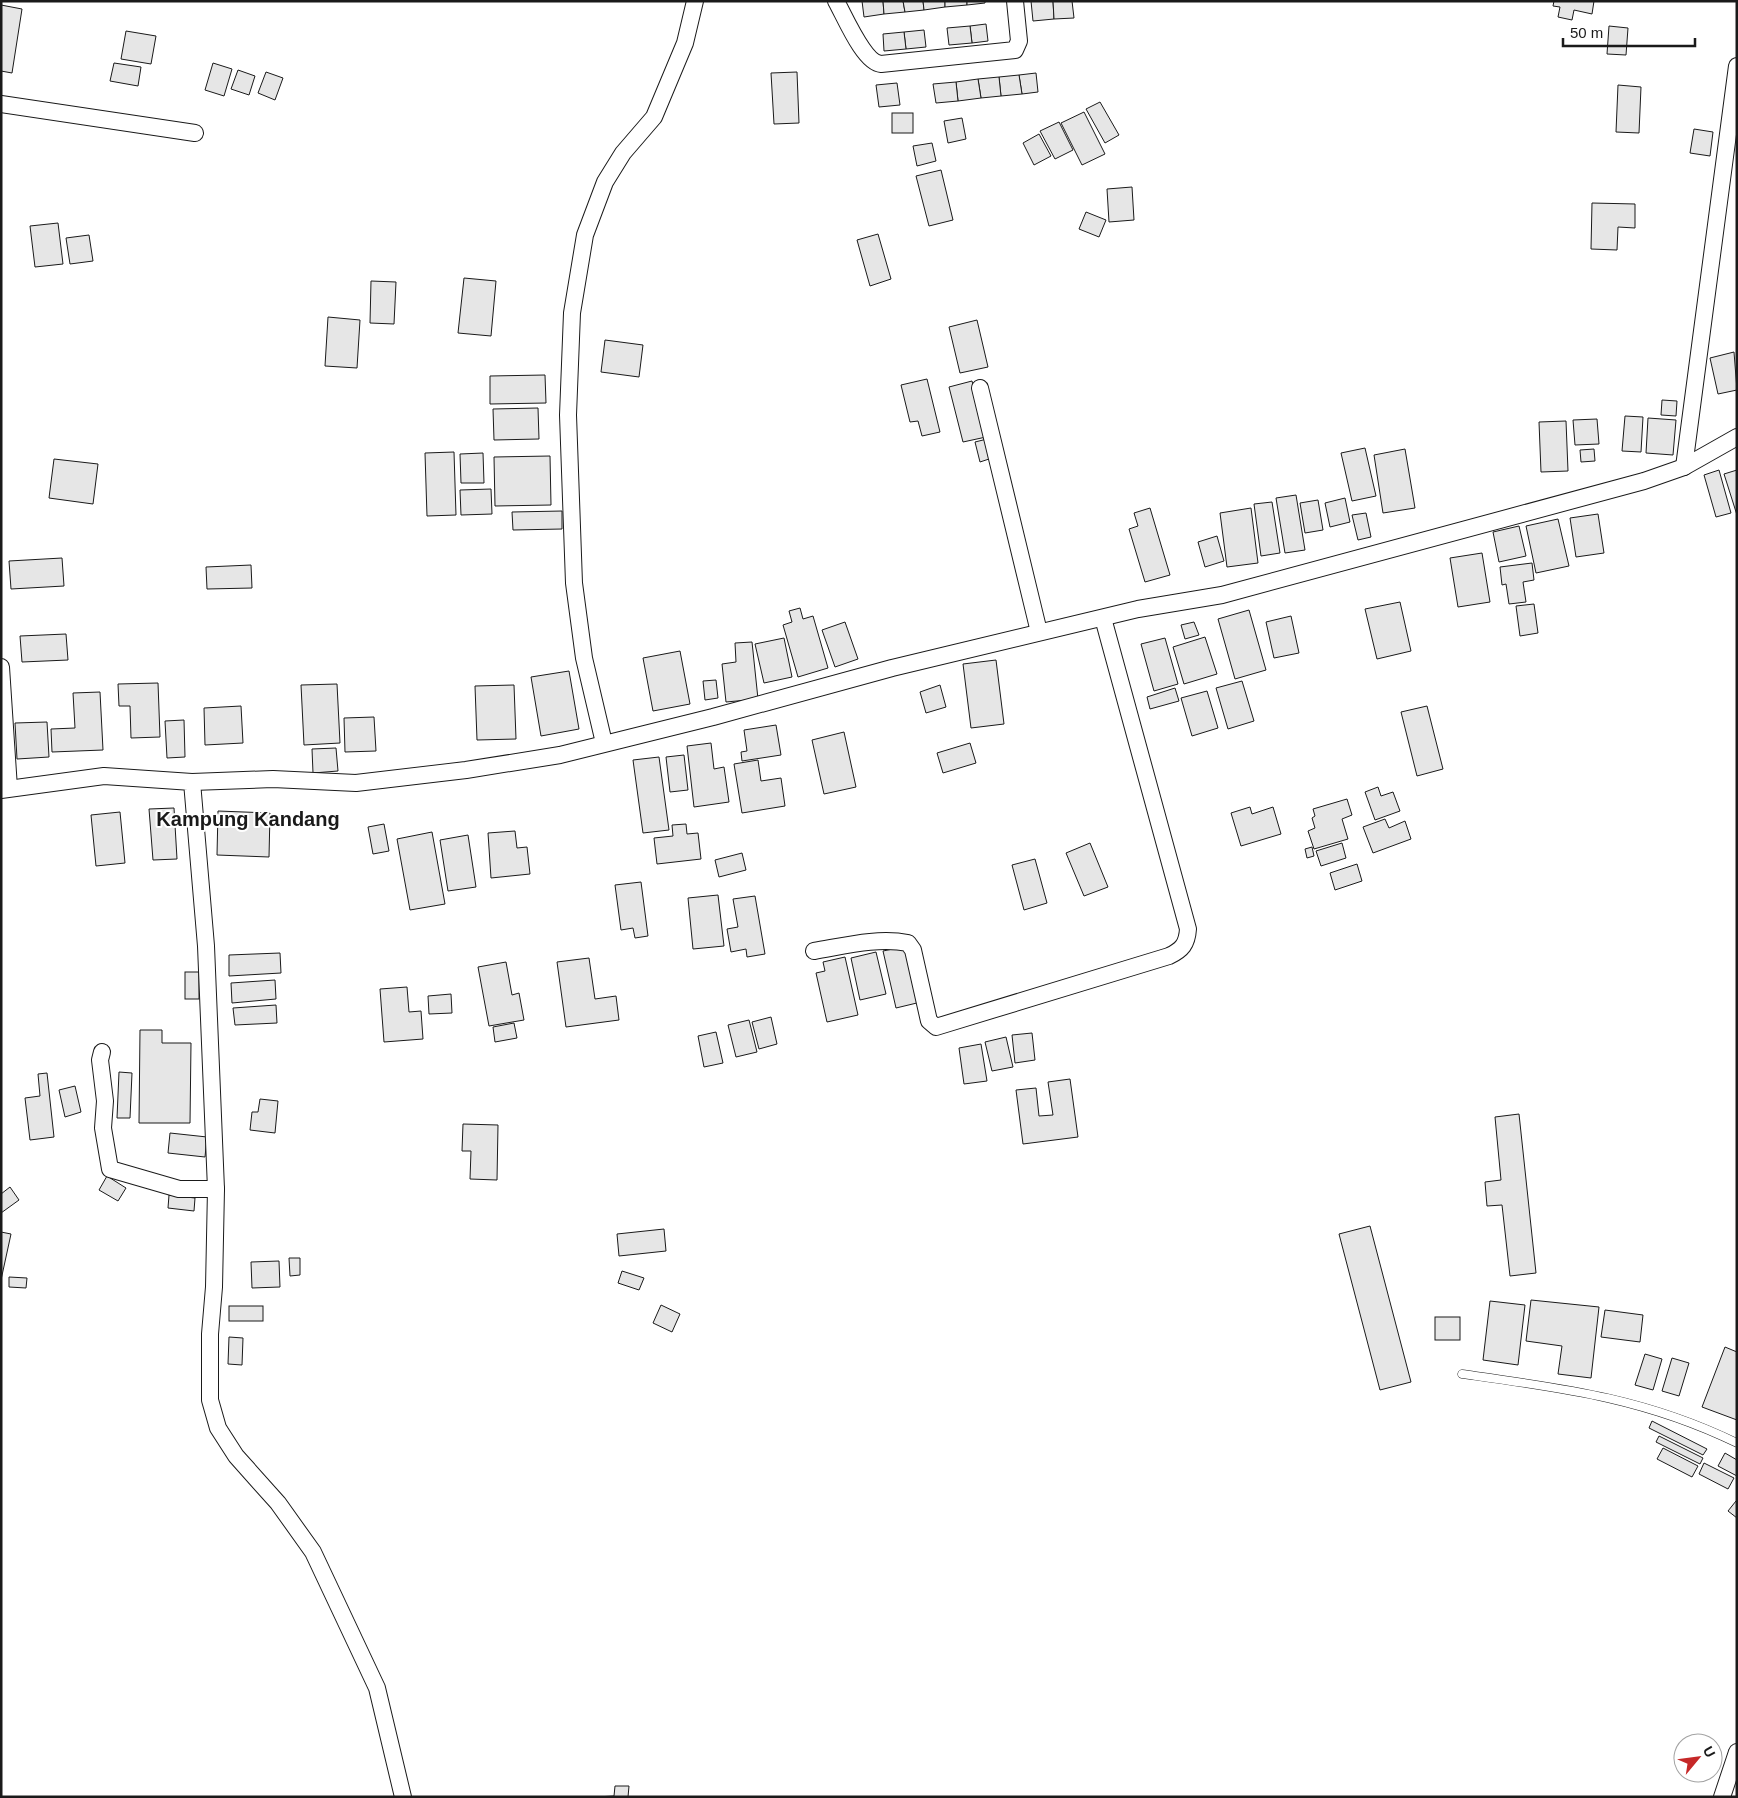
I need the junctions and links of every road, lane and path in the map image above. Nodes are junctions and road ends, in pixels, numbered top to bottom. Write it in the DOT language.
graph roads {
  1 [pos="695,1"];
  2 [pos="836,1"];
  3 [pos="1015,1"];
  4 [pos="1737,66"];
  5 [pos="1,104"];
  6 [pos="195,133"];
  7 [pos="980,388"];
  8 [pos="1737,437"];
  9 [pos="1684,467"];
  10 [pos="1103,618"];
  11 [pos="1039,632"];
  12 [pos="1,667"];
  13 [pos="604,743"];
  14 [pos="192,782"];
  15 [pos="5,789"];
  16 [pos="814,951"];
  17 [pos="102,1052"];
  18 [pos="216,1189"];
  19 [pos="1462,1374"];
  20 [pos="1737,1443"];
  21 [pos="1737,1752"];
  22 [pos="403,1797"];
  23 [pos="1722,1797"];
  1 -- 13 [label="street"];
  2 -- 3 [label="street"];
  4 -- 9 [label="street"];
  5 -- 6 [label="street"];
  7 -- 11 [label="street"];
  8 -- 9 [label="street"];
  9 -- 10 [label="street"];
  10 -- 11 [label="street"];
  10 -- 16 [label="street"];
  11 -- 13 [label="street"];
  12 -- 15 [label="street"];
  13 -- 14 [label="street"];
  14 -- 15 [label="street"];
  14 -- 18 [label="street"];
  17 -- 18 [label="street"];
  18 -- 22 [label="street"];
  19 -- 20 [label="lane"];
  21 -- 23 [label="street"];
}
